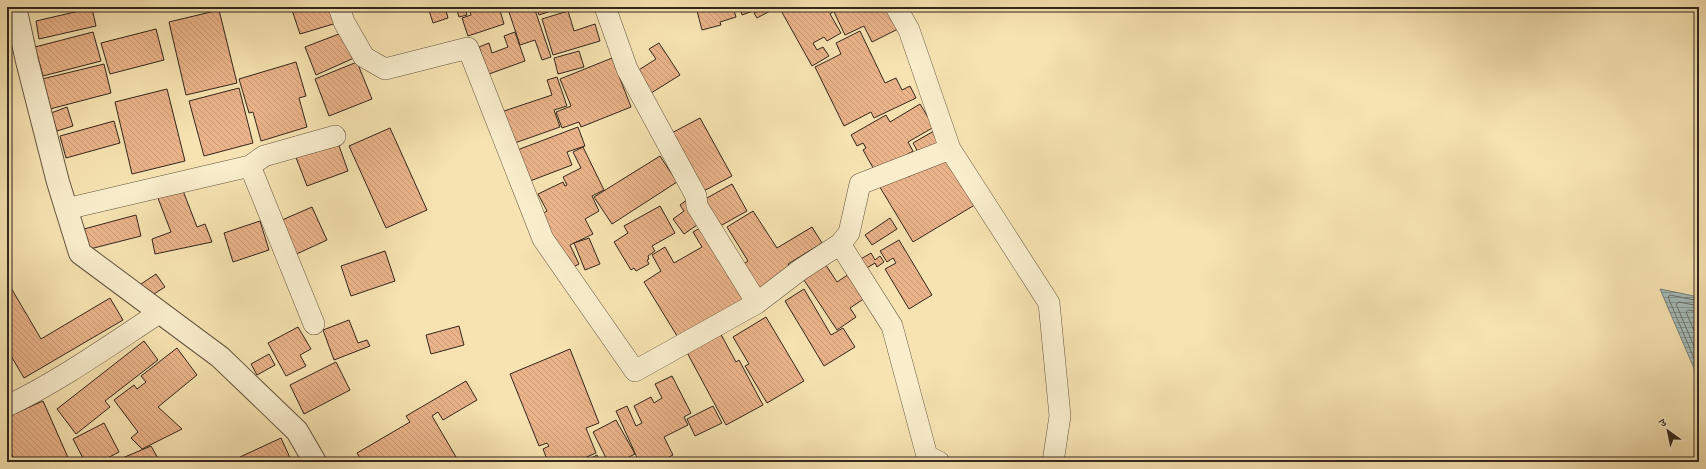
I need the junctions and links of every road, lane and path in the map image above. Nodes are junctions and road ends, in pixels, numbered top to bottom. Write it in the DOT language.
graph roads {
  1 [pos="15,7"];
  2 [pos="339,7"];
  3 [pos="604,7"];
  4 [pos="896,7"];
  5 [pos="335,136"];
  6 [pos="950,149"];
  7 [pos="250,166"];
  8 [pos="66,209"];
  9 [pos="840,244"];
  10 [pos="757,303"];
  11 [pos="159,312"];
  12 [pos="314,324"];
  13 [pos="7,406"];
  14 [pos="315,462"];
  15 [pos="939,462"];
  16 [pos="1053,462"];
  1 -- 8 [label="street"];
  2 -- 10 [label="street"];
  3 -- 10 [label="street"];
  4 -- 6 [label="street"];
  5 -- 7 [label="street"];
  6 -- 9 [label="street"];
  6 -- 16 [label="street"];
  7 -- 8 [label="street"];
  7 -- 12 [label="street"];
  8 -- 11 [label="street"];
  9 -- 10 [label="street"];
  9 -- 15 [label="street"];
  11 -- 13 [label="street"];
  11 -- 14 [label="street"];
}
